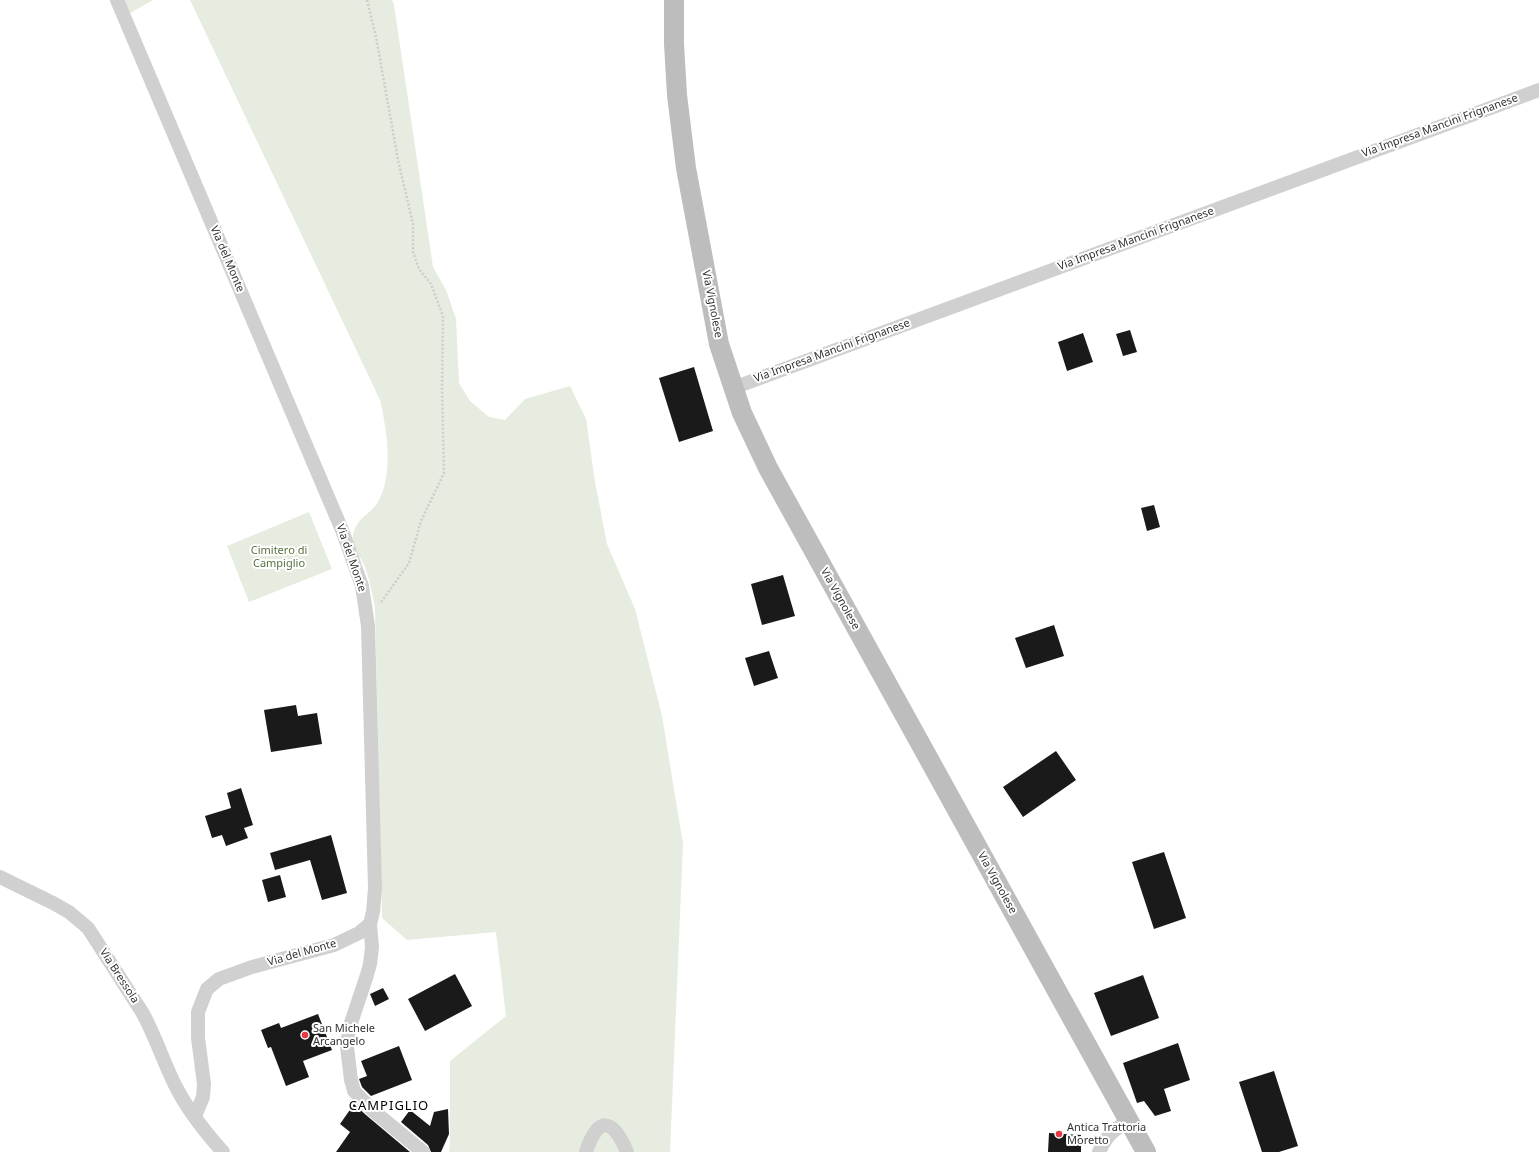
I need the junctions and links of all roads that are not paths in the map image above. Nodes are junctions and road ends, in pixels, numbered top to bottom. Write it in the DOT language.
graph roads {
  1 [pos="117,0"];
  2 [pos="674,0"];
  3 [pos="1539,90"];
  4 [pos="733,388"];
  5 [pos="0,877"];
  6 [pos="370,924"];
  7 [pos="195,1116"];
  8 [pos="1129,1121"];
  9 [pos="223,1152"];
  10 [pos="423,1152"];
  11 [pos="586,1152"];
  12 [pos="627,1152"];
  13 [pos="1099,1152"];
  14 [pos="1146,1152"];
  1 -- 6 [label="street, Via del Monte"];
  2 -- 4 [label="main road, Via Vignolese"];
  3 -- 4 [label="street, Via Impresa Mancini Frignanese"];
  4 -- 8 [label="main road, Via Vignolese"];
  5 -- 7 [label="street, Via Bressola"];
  6 -- 7 [label="street, Via del Monte"];
  6 -- 10 [label="street"];
  7 -- 9 [label="street, Via Bressola"];
  8 -- 13 [label="street"];
  8 -- 14 [label="main road, Via Vignolese"];
  11 -- 12 [label="street"];
}
